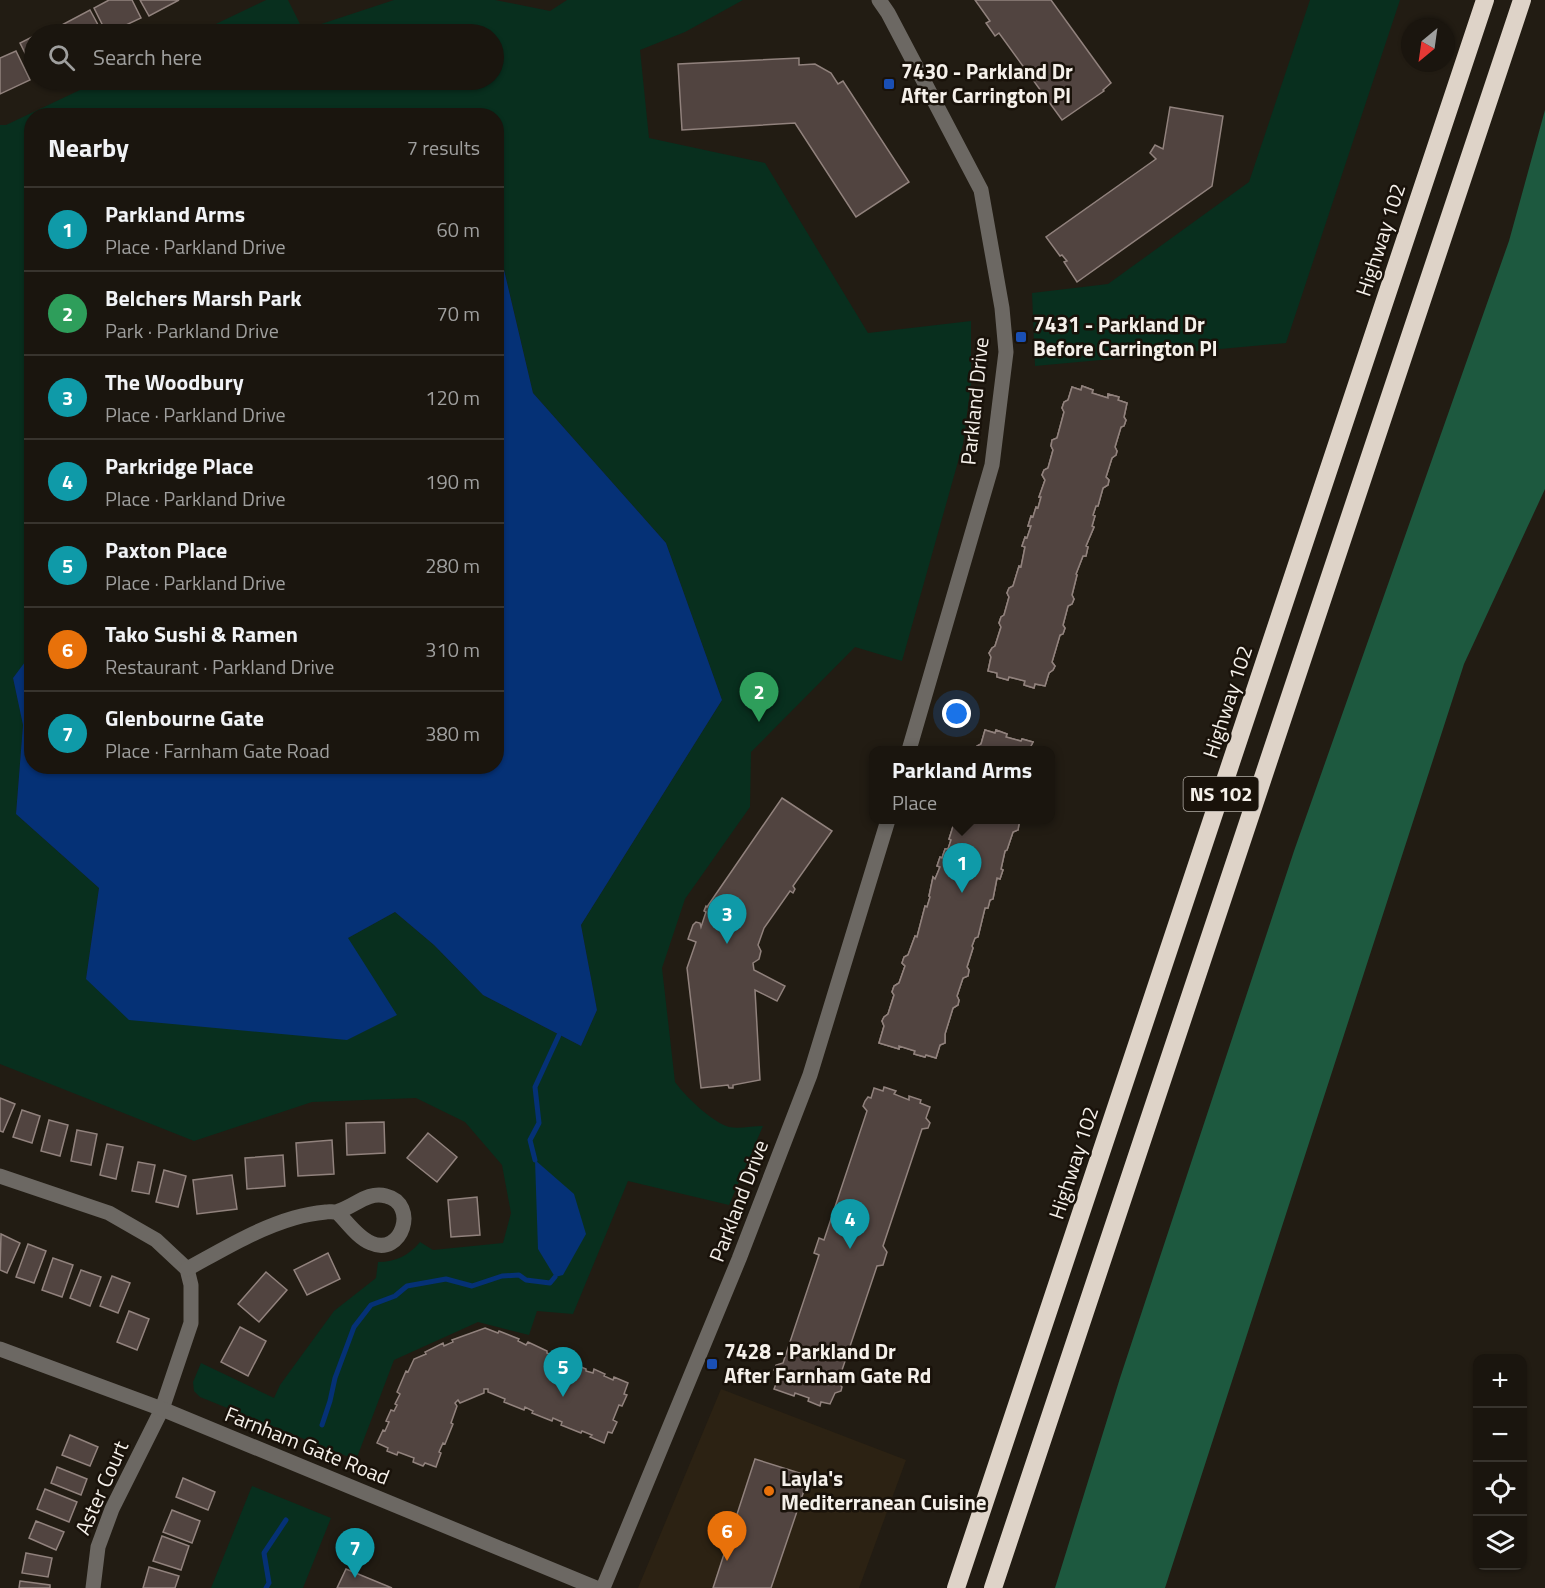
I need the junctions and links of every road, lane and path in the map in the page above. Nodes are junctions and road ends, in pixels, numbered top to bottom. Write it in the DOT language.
graph roads {
  1 [pos="879,0"];
  2 [pos="1485,0"];
  3 [pos="1521,0"];
  4 [pos="910,746"];
  5 [pos="886,824"];
  6 [pos="0,1176"];
  7 [pos="337,1212"];
  8 [pos="187,1269"];
  9 [pos="0,1349"];
  10 [pos="162,1409"];
  11 [pos="93,1588"];
  12 [pos="596,1588"];
  13 [pos="603,1588"];
  14 [pos="956,1588"];
  15 [pos="993,1588"];
  1 -- 4 [label="street, Parkland Drive"];
  2 -- 14 [label="highway, Highway 102 / NS 102"];
  3 -- 15 [label="highway, NS 102"];
  5 -- 13 [label="street, Parkland Drive"];
  6 -- 8 [label="street"];
  7 -- 8 [label="street"];
  8 -- 10 [label="street, Aster Court"];
  9 -- 10 [label="street, Farnham Gate Road"];
  10 -- 11 [label="street, Aster Court"];
  10 -- 12 [label="street, Farnham Gate Road"];
}
